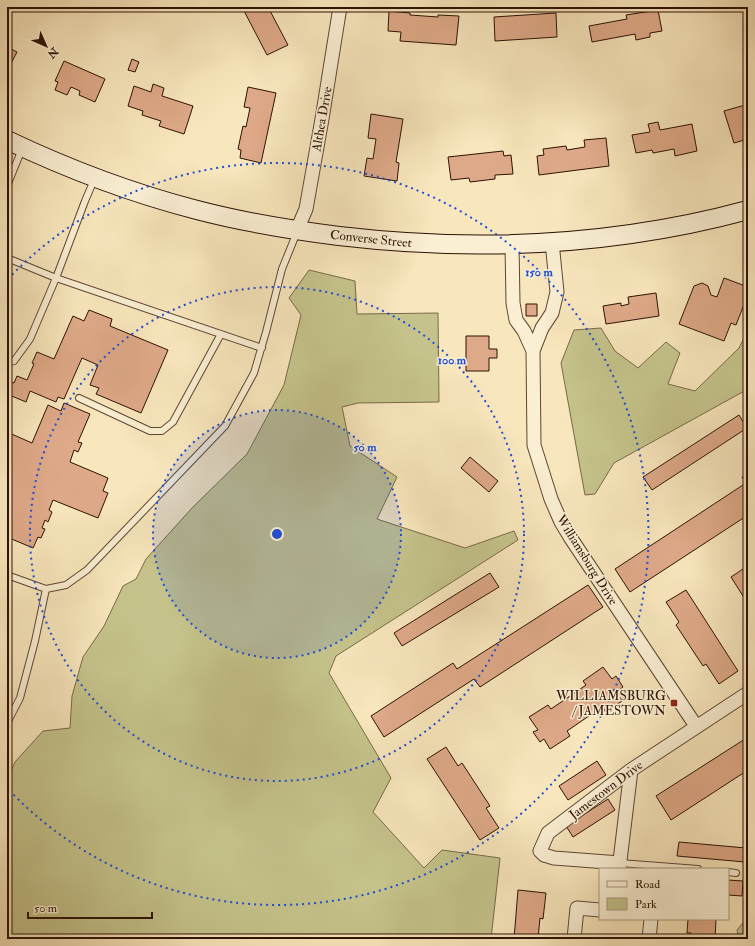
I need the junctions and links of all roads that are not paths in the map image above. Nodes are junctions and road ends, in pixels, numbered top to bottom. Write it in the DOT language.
graph roads {
  1 [pos="340,7"];
  2 [pos="15,144"];
  3 [pos="95,178"];
  4 [pos="7,186"];
  5 [pos="748,210"];
  6 [pos="297,230"];
  7 [pos="552,242"];
  8 [pos="512,244"];
  9 [pos="7,258"];
  10 [pos="56,278"];
  11 [pos="221,334"];
  12 [pos="262,348"];
  13 [pos="533,351"];
  14 [pos="7,363"];
  15 [pos="79,398"];
  16 [pos="7,575"];
  17 [pos="46,589"];
  18 [pos="748,693"];
  19 [pos="7,723"];
  20 [pos="696,726"];
  21 [pos="631,770"];
  22 [pos="619,866"];
  23 [pos="672,868"];
  24 [pos="729,872"];
  25 [pos="736,873"];
  26 [pos="599,910"];
  27 [pos="651,920"];
  28 [pos="574,939"];
  29 [pos="649,939"];
  1 -- 6 [label="street, Althea Drive"];
  2 -- 3 [label="main road, Converse Street"];
  2 -- 4 [label="lane"];
  3 -- 6 [label="main road, Converse Street"];
  3 -- 10 [label="lane"];
  5 -- 7 [label="main road, Converse Street"];
  6 -- 8 [label="main road, Converse Street"];
  6 -- 12 [label="lane"];
  7 -- 8 [label="main road, Converse Street"];
  7 -- 13 [label="street, Williamsburg Drive"];
  8 -- 13 [label="street, Williamsburg Drive"];
  9 -- 10 [label="lane"];
  10 -- 11 [label="lane"];
  10 -- 14 [label="lane"];
  11 -- 12 [label="lane"];
  11 -- 15 [label="lane"];
  12 -- 17 [label="lane"];
  13 -- 20 [label="street, Williamsburg Drive"];
  16 -- 17 [label="lane"];
  17 -- 19 [label="lane"];
  18 -- 20 [label="street, Jamestown Drive"];
  20 -- 21 [label="street, Jamestown Drive"];
  21 -- 22 [label="street"];
  21 -- 22 [label="street, Jamestown Drive"];
  22 -- 23 [label="lane"];
  24 -- 25 [label="lane"];
  26 -- 28 [label="street"];
  27 -- 29 [label="street"];
}
